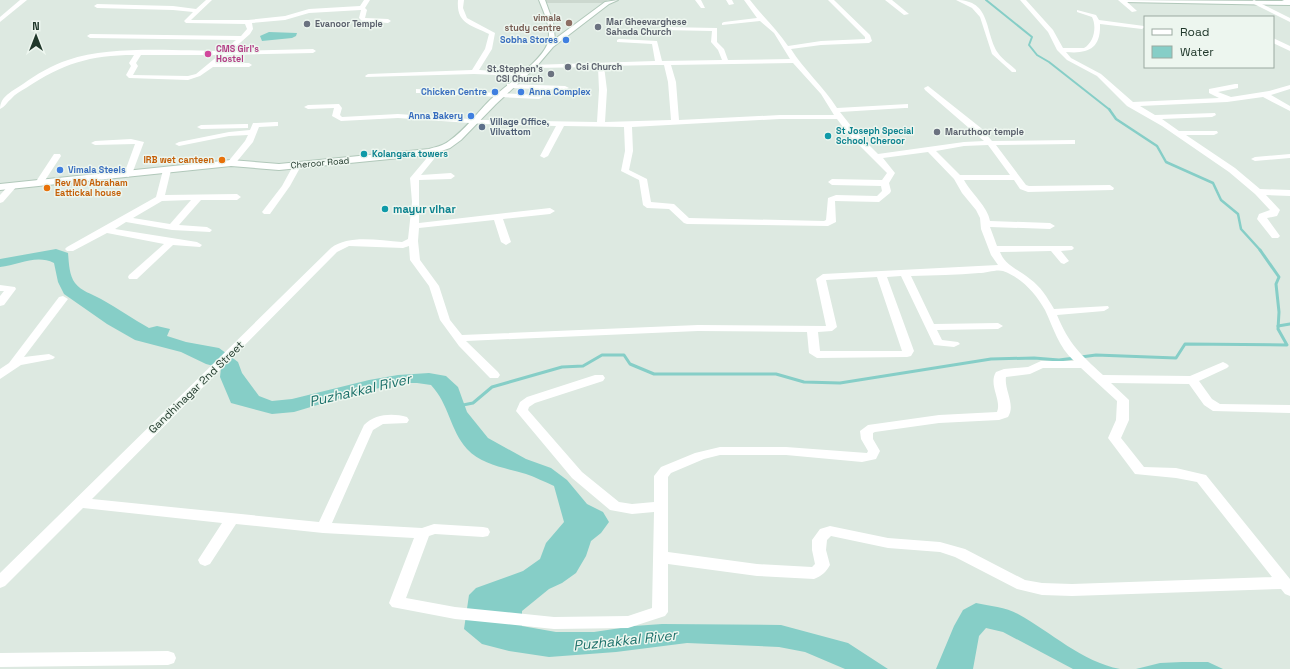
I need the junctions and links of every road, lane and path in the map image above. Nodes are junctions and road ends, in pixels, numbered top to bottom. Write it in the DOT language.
graph roads {
  1 [pos="127,0"];
  2 [pos="209,0"];
  3 [pos="367,0"];
  4 [pos="461,0"];
  5 [pos="542,0"];
  6 [pos="615,0"];
  7 [pos="698,0"];
  8 [pos="747,0"];
  9 [pos="832,0"];
  10 [pos="888,0"];
  11 [pos="959,0"];
  12 [pos="1023,0"];
  13 [pos="1123,0"];
  14 [pos="1285,0"];
  15 [pos="1185,1"];
  16 [pos="1235,1"];
  17 [pos="21,2"];
  18 [pos="1254,2"];
  19 [pos="1290,3"];
  20 [pos="97,6"];
  21 [pos="116,7"];
  22 [pos="703,7"];
  23 [pos="362,8"];
  24 [pos="197,11"];
  25 [pos="1079,11"];
  26 [pos="1134,11"];
  27 [pos="906,14"];
  28 [pos="761,19"];
  29 [pos="0,20"];
  30 [pos="1290,20"];
  31 [pos="388,21"];
  32 [pos="248,22"];
  33 [pos="1098,22"];
  34 [pos="724,24"];
  35 [pos="1142,27"];
  36 [pos="664,29"];
  37 [pos="90,36"];
  38 [pos="242,38"];
  39 [pos="619,41"];
  40 [pos="1275,42"];
  41 [pos="1290,43"];
  42 [pos="550,46"];
  43 [pos="787,48"];
  44 [pos="1290,49"];
  45 [pos="1060,50"];
  46 [pos="313,51"];
  47 [pos="225,52"];
  48 [pos="139,53"];
  49 [pos="794,61"];
  50 [pos="663,63"];
  51 [pos="726,63"];
  52 [pos="211,65"];
  53 [pos="249,65"];
  54 [pos="533,66"];
  55 [pos="601,66"];
  56 [pos="1014,71"];
  57 [pos="474,72"];
  58 [pos="522,75"];
  59 [pos="368,76"];
  60 [pos="510,86"];
  61 [pos="1235,86"];
  62 [pos="1290,87"];
  63 [pos="565,88"];
  64 [pos="928,88"];
  65 [pos="419,91"];
  66 [pos="501,94"];
  67 [pos="1264,94"];
  68 [pos="539,97"];
  69 [pos="1227,100"];
  70 [pos="1130,104"];
  71 [pos="905,106"];
  72 [pos="0,107"];
  73 [pos="308,107"];
  74 [pos="1290,109"];
  75 [pos="837,113"];
  76 [pos="1212,115"];
  77 [pos="1152,117"];
  78 [pos="475,121"];
  79 [pos="675,123"];
  80 [pos="275,124"];
  81 [pos="561,124"];
  82 [pos="601,125"];
  83 [pos="628,125"];
  84 [pos="201,127"];
  85 [pos="255,129"];
  86 [pos="1214,132"];
  87 [pos="1177,134"];
  88 [pos="1072,142"];
  89 [pos="95,143"];
  90 [pos="990,143"];
  91 [pos="179,144"];
  92 [pos="931,150"];
  93 [pos="430,152"];
  94 [pos="57,156"];
  95 [pos="544,156"];
  96 [pos="875,156"];
  97 [pos="1290,156"];
  98 [pos="1255,159"];
  99 [pos="231,163"];
  100 [pos="297,166"];
  101 [pos="167,170"];
  102 [pos="128,174"];
  103 [pos="451,176"];
  104 [pos="1016,177"];
  105 [pos="414,178"];
  106 [pos="958,178"];
  107 [pos="832,182"];
  108 [pos="39,183"];
  109 [pos="884,183"];
  110 [pos="12,186"];
  111 [pos="0,187"];
  112 [pos="1110,188"];
  113 [pos="1258,192"];
  114 [pos="1290,193"];
  115 [pos="237,197"];
  116 [pos="160,198"];
  117 [pos="199,198"];
  118 [pos="0,200"];
  119 [pos="550,211"];
  120 [pos="267,212"];
  121 [pos="498,216"];
  122 [pos="125,219"];
  123 [pos="986,224"];
  124 [pos="415,226"];
  125 [pos="1050,226"];
  126 [pos="172,227"];
  127 [pos="106,230"];
  128 [pos="207,230"];
  129 [pos="1275,236"];
  130 [pos="413,241"];
  131 [pos="170,242"];
  132 [pos="506,242"];
  133 [pos="197,245"];
  134 [pos="1054,248"];
  135 [pos="1069,248"];
  136 [pos="70,249"];
  137 [pos="994,249"];
  138 [pos="1064,261"];
  139 [pos="1004,267"];
  140 [pos="905,273"];
  141 [pos="881,274"];
  142 [pos="133,277"];
  143 [pos="0,288"];
  144 [pos="63,299"];
  145 [pos="0,303"];
  146 [pos="1104,308"];
  147 [pos="1051,312"];
  148 [pos="998,326"];
  149 [pos="930,327"];
  150 [pos="812,329"];
  151 [pos="458,338"];
  152 [pos="954,344"];
  153 [pos="49,357"];
  154 [pos="1077,359"];
  155 [pos="14,362"];
  156 [pos="1223,366"];
  157 [pos="0,375"];
  158 [pos="494,375"];
  159 [pos="599,378"];
  160 [pos="1101,379"];
  161 [pos="1192,380"];
  162 [pos="1290,409"];
  163 [pos="403,420"];
  164 [pos="78,503"];
  165 [pos="660,506"];
  166 [pos="232,519"];
  167 [pos="323,528"];
  168 [pos="483,532"];
  169 [pos="423,533"];
  170 [pos="660,557"];
  171 [pos="205,560"];
  172 [pos="0,582"];
  173 [pos="1288,587"];
  174 [pos="168,658"];
  175 [pos="0,660"];
  176 [pos="130,664"];
  1 -- 21 [label="street"];
  2 -- 24 [label="street"];
  3 -- 23 [label="street"];
  4 -- 57 [label="street"];
  5 -- 42 [label="main road"];
  6 -- 42 [label="main road, Cheroor Road"];
  7 -- 22 [label="street"];
  8 -- 28 [label="street"];
  9 -- 43 [label="street"];
  10 -- 27 [label="street"];
  11 -- 56 [label="street"];
  12 -- 45 [label="street"];
  13 -- 15 [label="main road"];
  13 -- 26 [label="street"];
  14 -- 19 [label="street"];
  15 -- 16 [label="main road"];
  16 -- 18 [label="main road"];
  17 -- 29 [label="street"];
  18 -- 19 [label="main road"];
  18 -- 30 [label="street"];
  20 -- 21 [label="street"];
  21 -- 24 [label="street"];
  23 -- 31 [label="street"];
  23 -- 32 [label="street"];
  24 -- 32 [label="street"];
  25 -- 33 [label="street"];
  28 -- 34 [label="street"];
  28 -- 43 [label="street"];
  32 -- 38 [label="street"];
  33 -- 35 [label="street"];
  33 -- 45 [label="street"];
  36 -- 51 [label="street"];
  37 -- 38 [label="street"];
  38 -- 47 [label="street"];
  39 -- 50 [label="street"];
  40 -- 41 [label="street"];
  40 -- 44 [label="street"];
  42 -- 54 [label="main road, Cheroor Road"];
  43 -- 49 [label="street"];
  45 -- 70 [label="street"];
  46 -- 47 [label="street"];
  47 -- 48 [label="street"];
  47 -- 52 [label="street"];
  48 -- 52 [label="street"];
  48 -- 72 [label="street"];
  49 -- 51 [label="street"];
  49 -- 75 [label="street"];
  50 -- 51 [label="street"];
  50 -- 55 [label="street"];
  50 -- 79 [label="street"];
  52 -- 53 [label="street"];
  54 -- 55 [label="street"];
  54 -- 58 [label="main road, Cheroor Road"];
  55 -- 82 [label="street"];
  57 -- 58 [label="street"];
  57 -- 59 [label="street"];
  58 -- 60 [label="main road, Cheroor Road"];
  60 -- 63 [label="street"];
  60 -- 66 [label="main road, Cheroor Road"];
  61 -- 69 [label="street"];
  62 -- 67 [label="street"];
  64 -- 90 [label="street"];
  65 -- 66 [label="street"];
  66 -- 68 [label="street"];
  66 -- 78 [label="main road, Cheroor Road"];
  67 -- 69 [label="street"];
  67 -- 74 [label="street"];
  69 -- 70 [label="street"];
  70 -- 77 [label="street"];
  71 -- 75 [label="street"];
  73 -- 78 [label="street"];
  75 -- 79 [label="street"];
  75 -- 96 [label="street"];
  76 -- 77 [label="street"];
  77 -- 87 [label="street"];
  78 -- 81 [label="street"];
  78 -- 93 [label="main road, Cheroor Road"];
  79 -- 83 [label="street"];
  80 -- 85 [label="street"];
  81 -- 82 [label="street"];
  81 -- 95 [label="street"];
  82 -- 83 [label="street"];
  83 -- 109 [label="street"];
  84 -- 85 [label="street"];
  85 -- 91 [label="street"];
  85 -- 99 [label="street"];
  86 -- 87 [label="street"];
  87 -- 113 [label="street"];
  88 -- 90 [label="street"];
  89 -- 102 [label="street"];
  90 -- 92 [label="street"];
  90 -- 104 [label="street"];
  92 -- 96 [label="street"];
  92 -- 106 [label="street"];
  93 -- 100 [label="main road, Cheroor Road"];
  93 -- 105 [label="street"];
  94 -- 108 [label="street"];
  96 -- 109 [label="street"];
  97 -- 98 [label="street"];
  99 -- 100 [label="main road, Cheroor Road"];
  99 -- 101 [label="main road, Cheroor Road"];
  100 -- 120 [label="street"];
  101 -- 102 [label="main road, Cheroor Road"];
  101 -- 116 [label="street"];
  102 -- 108 [label="main road, Cheroor Road"];
  103 -- 105 [label="street"];
  104 -- 106 [label="street"];
  104 -- 112 [label="street"];
  105 -- 124 [label="street"];
  106 -- 123 [label="street"];
  107 -- 109 [label="street"];
  108 -- 110 [label="main road, Cheroor Road"];
  110 -- 111 [label="main road, Cheroor Road"];
  110 -- 118 [label="street"];
  113 -- 114 [label="street"];
  113 -- 129 [label="street"];
  115 -- 117 [label="street"];
  116 -- 117 [label="street"];
  116 -- 122 [label="street"];
  117 -- 126 [label="street"];
  119 -- 121 [label="street"];
  121 -- 124 [label="street"];
  121 -- 132 [label="street"];
  122 -- 126 [label="street"];
  122 -- 127 [label="street"];
  123 -- 125 [label="street"];
  123 -- 137 [label="street"];
  124 -- 130 [label="street"];
  126 -- 128 [label="street"];
  127 -- 131 [label="street"];
  127 -- 136 [label="street"];
  130 -- 151 [label="street"];
  130 -- 164 [label="street, Gandhinagar 2nd Street"];
  131 -- 133 [label="street"];
  131 -- 142 [label="street"];
  134 -- 135 [label="street"];
  134 -- 137 [label="street"];
  134 -- 138 [label="street"];
  137 -- 139 [label="street"];
  139 -- 140 [label="street"];
  139 -- 147 [label="street"];
  140 -- 141 [label="street"];
  140 -- 149 [label="street"];
  141 -- 150 [label="street"];
  141 -- 150 [label="street"];
  143 -- 145 [label="street"];
  144 -- 155 [label="street"];
  146 -- 147 [label="street"];
  147 -- 154 [label="street"];
  148 -- 149 [label="street"];
  149 -- 152 [label="street"];
  150 -- 151 [label="street"];
  151 -- 158 [label="street"];
  153 -- 155 [label="street"];
  154 -- 160 [label="street"];
  154 -- 165 [label="street"];
  155 -- 157 [label="street"];
  156 -- 161 [label="street"];
  159 -- 165 [label="street"];
  160 -- 161 [label="street"];
  160 -- 173 [label="street"];
  161 -- 162 [label="street"];
  163 -- 167 [label="street"];
  164 -- 166 [label="street"];
  164 -- 172 [label="street, Gandhinagar 2nd Street"];
  165 -- 170 [label="street"];
  166 -- 167 [label="street"];
  166 -- 171 [label="street"];
  167 -- 169 [label="street"];
  168 -- 169 [label="street"];
  169 -- 170 [label="street"];
  170 -- 173 [label="street"];
  174 -- 176 [label="street"];
  175 -- 176 [label="street"];
}
